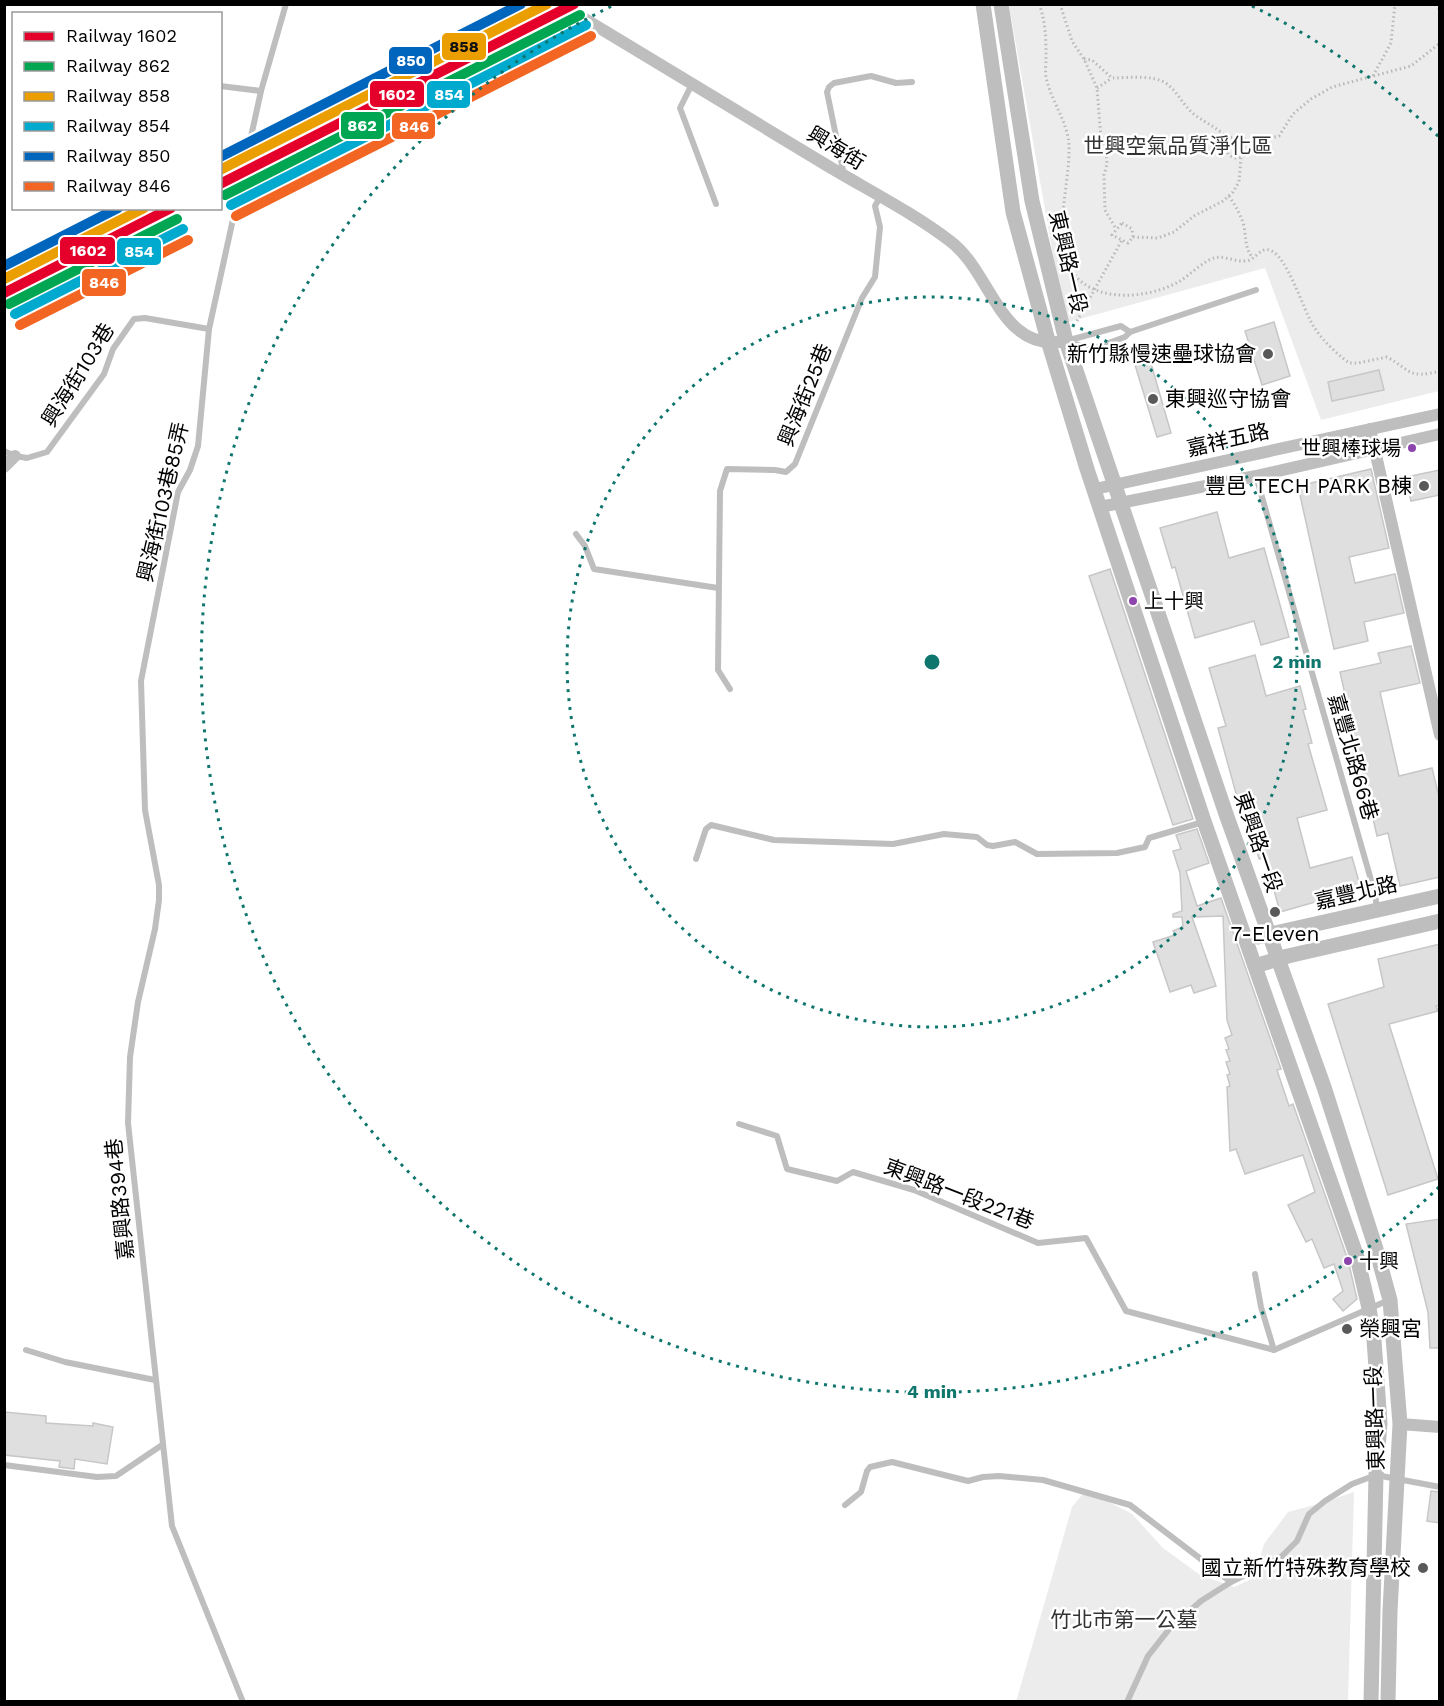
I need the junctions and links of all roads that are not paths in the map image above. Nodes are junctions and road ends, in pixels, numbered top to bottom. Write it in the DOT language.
graph roads {
  1 [pos="286,4"];
  2 [pos="560,4"];
  3 [pos="983,4"];
  4 [pos="1001,4"];
  5 [pos="912,82"];
  6 [pos="692,84"];
  7 [pos="222,86"];
  8 [pos="261,91"];
  9 [pos="845,176"];
  10 [pos="880,196"];
  11 [pos="716,204"];
  12 [pos="1256,290"];
  13 [pos="209,329"];
  14 [pos="1130,332"];
  15 [pos="1066,341"];
  16 [pos="1049,344"];
  17 [pos="1440,414"];
  18 [pos="1370,429"];
  19 [pos="1440,434"];
  20 [pos="1375,449"];
  21 [pos="10,454"];
  22 [pos="4,467"];
  23 [pos="1256,476"];
  24 [pos="1115,486"];
  25 [pos="1095,489"];
  26 [pos="1121,503"];
  27 [pos="1100,507"];
  28 [pos="576,534"];
  29 [pos="718,588"];
  30 [pos="141,681"];
  31 [pos="730,688"];
  32 [pos="1440,735"];
  33 [pos="1204,821"];
  34 [pos="696,860"];
  35 [pos="1440,896"];
  36 [pos="1377,910"];
  37 [pos="1440,921"];
  38 [pos="1268,934"];
  39 [pos="1247,941"];
  40 [pos="1277,959"];
  41 [pos="1255,966"];
  42 [pos="739,1124"];
  43 [pos="1256,1274"];
  44 [pos="1390,1300"];
  45 [pos="1369,1308"];
  46 [pos="26,1350"];
  47 [pos="1274,1350"];
  48 [pos="155,1380"];
  49 [pos="1400,1424"];
  50 [pos="1440,1427"];
  51 [pos="162,1445"];
  52 [pos="4,1465"];
  53 [pos="1376,1475"];
  54 [pos="1398,1480"];
  55 [pos="1440,1487"];
  56 [pos="845,1504"];
  57 [pos="1231,1582"];
  58 [pos="243,1701"];
  59 [pos="1127,1701"];
  60 [pos="1371,1701"];
  61 [pos="1388,1701"];
  1 -- 8 [label="lane"];
  2 -- 6 [label="street, 興海街"];
  3 -- 16 [label="street, 東興路一段"];
  4 -- 15 [label="street, 東興路一段"];
  5 -- 9 [label="lane"];
  6 -- 9 [label="street, 興海街"];
  6 -- 11 [label="lane"];
  7 -- 8 [label="lane"];
  8 -- 13 [label="lane"];
  9 -- 10 [label="street, 興海街"];
  10 -- 16 [label="street, 興海街"];
  10 -- 29 [label="lane, 興海街25巷"];
  12 -- 14 [label="lane"];
  13 -- 21 [label="lane, 興海街103巷"];
  13 -- 30 [label="lane, 興海街103巷85弄"];
  14 -- 15 [label="lane"];
  14 -- 15 [label="lane"];
  15 -- 16 [label="street"];
  15 -- 24 [label="street, 東興路一段"];
  16 -- 25 [label="street, 東興路一段"];
  17 -- 18 [label="street, 嘉祥五路"];
  18 -- 20 [label="street"];
  18 -- 24 [label="street, 嘉祥五路"];
  19 -- 20 [label="street, 嘉祥五路"];
  20 -- 23 [label="street, 嘉祥五路"];
  20 -- 32 [label="street"];
  21 -- 22 [label="street"];
  23 -- 26 [label="street, 嘉祥五路"];
  23 -- 36 [label="lane, 嘉豐北路66巷"];
  24 -- 25 [label="street, 嘉祥五路"];
  24 -- 26 [label="street, 東興路一段"];
  25 -- 27 [label="street, 東興路一段"];
  26 -- 27 [label="street, 嘉祥五路"];
  26 -- 38 [label="street, 東興路一段"];
  27 -- 33 [label="street, 東興路一段"];
  28 -- 29 [label="lane"];
  29 -- 31 [label="lane, 興海街25巷"];
  30 -- 48 [label="lane, 嘉興路394巷"];
  33 -- 34 [label="lane"];
  33 -- 39 [label="street, 東興路一段"];
  35 -- 36 [label="street, 嘉豐北路"];
  36 -- 38 [label="street, 嘉豐北路"];
  37 -- 40 [label="street"];
  38 -- 39 [label="street, 嘉豐北路"];
  38 -- 40 [label="street, 東興路一段"];
  39 -- 41 [label="street, 東興路一段"];
  40 -- 41 [label="street"];
  40 -- 44 [label="street, 東興路一段"];
  41 -- 45 [label="street, 東興路一段"];
  42 -- 47 [label="lane, 東興路一段221巷"];
  43 -- 47 [label="lane"];
  44 -- 45 [label="lane"];
  44 -- 49 [label="street, 東興路一段"];
  45 -- 47 [label="lane"];
  45 -- 53 [label="street, 東興路一段"];
  46 -- 48 [label="lane"];
  48 -- 51 [label="lane, 嘉興路394巷"];
  49 -- 50 [label="street"];
  49 -- 54 [label="street, 東興路一段"];
  51 -- 52 [label="lane"];
  51 -- 58 [label="lane, 嘉興路394巷"];
  53 -- 54 [label="lane"];
  53 -- 57 [label="lane"];
  53 -- 60 [label="street, 東興路一段"];
  54 -- 55 [label="lane"];
  54 -- 61 [label="street, 東興路一段"];
  56 -- 57 [label="lane"];
  57 -- 59 [label="lane"];
}
